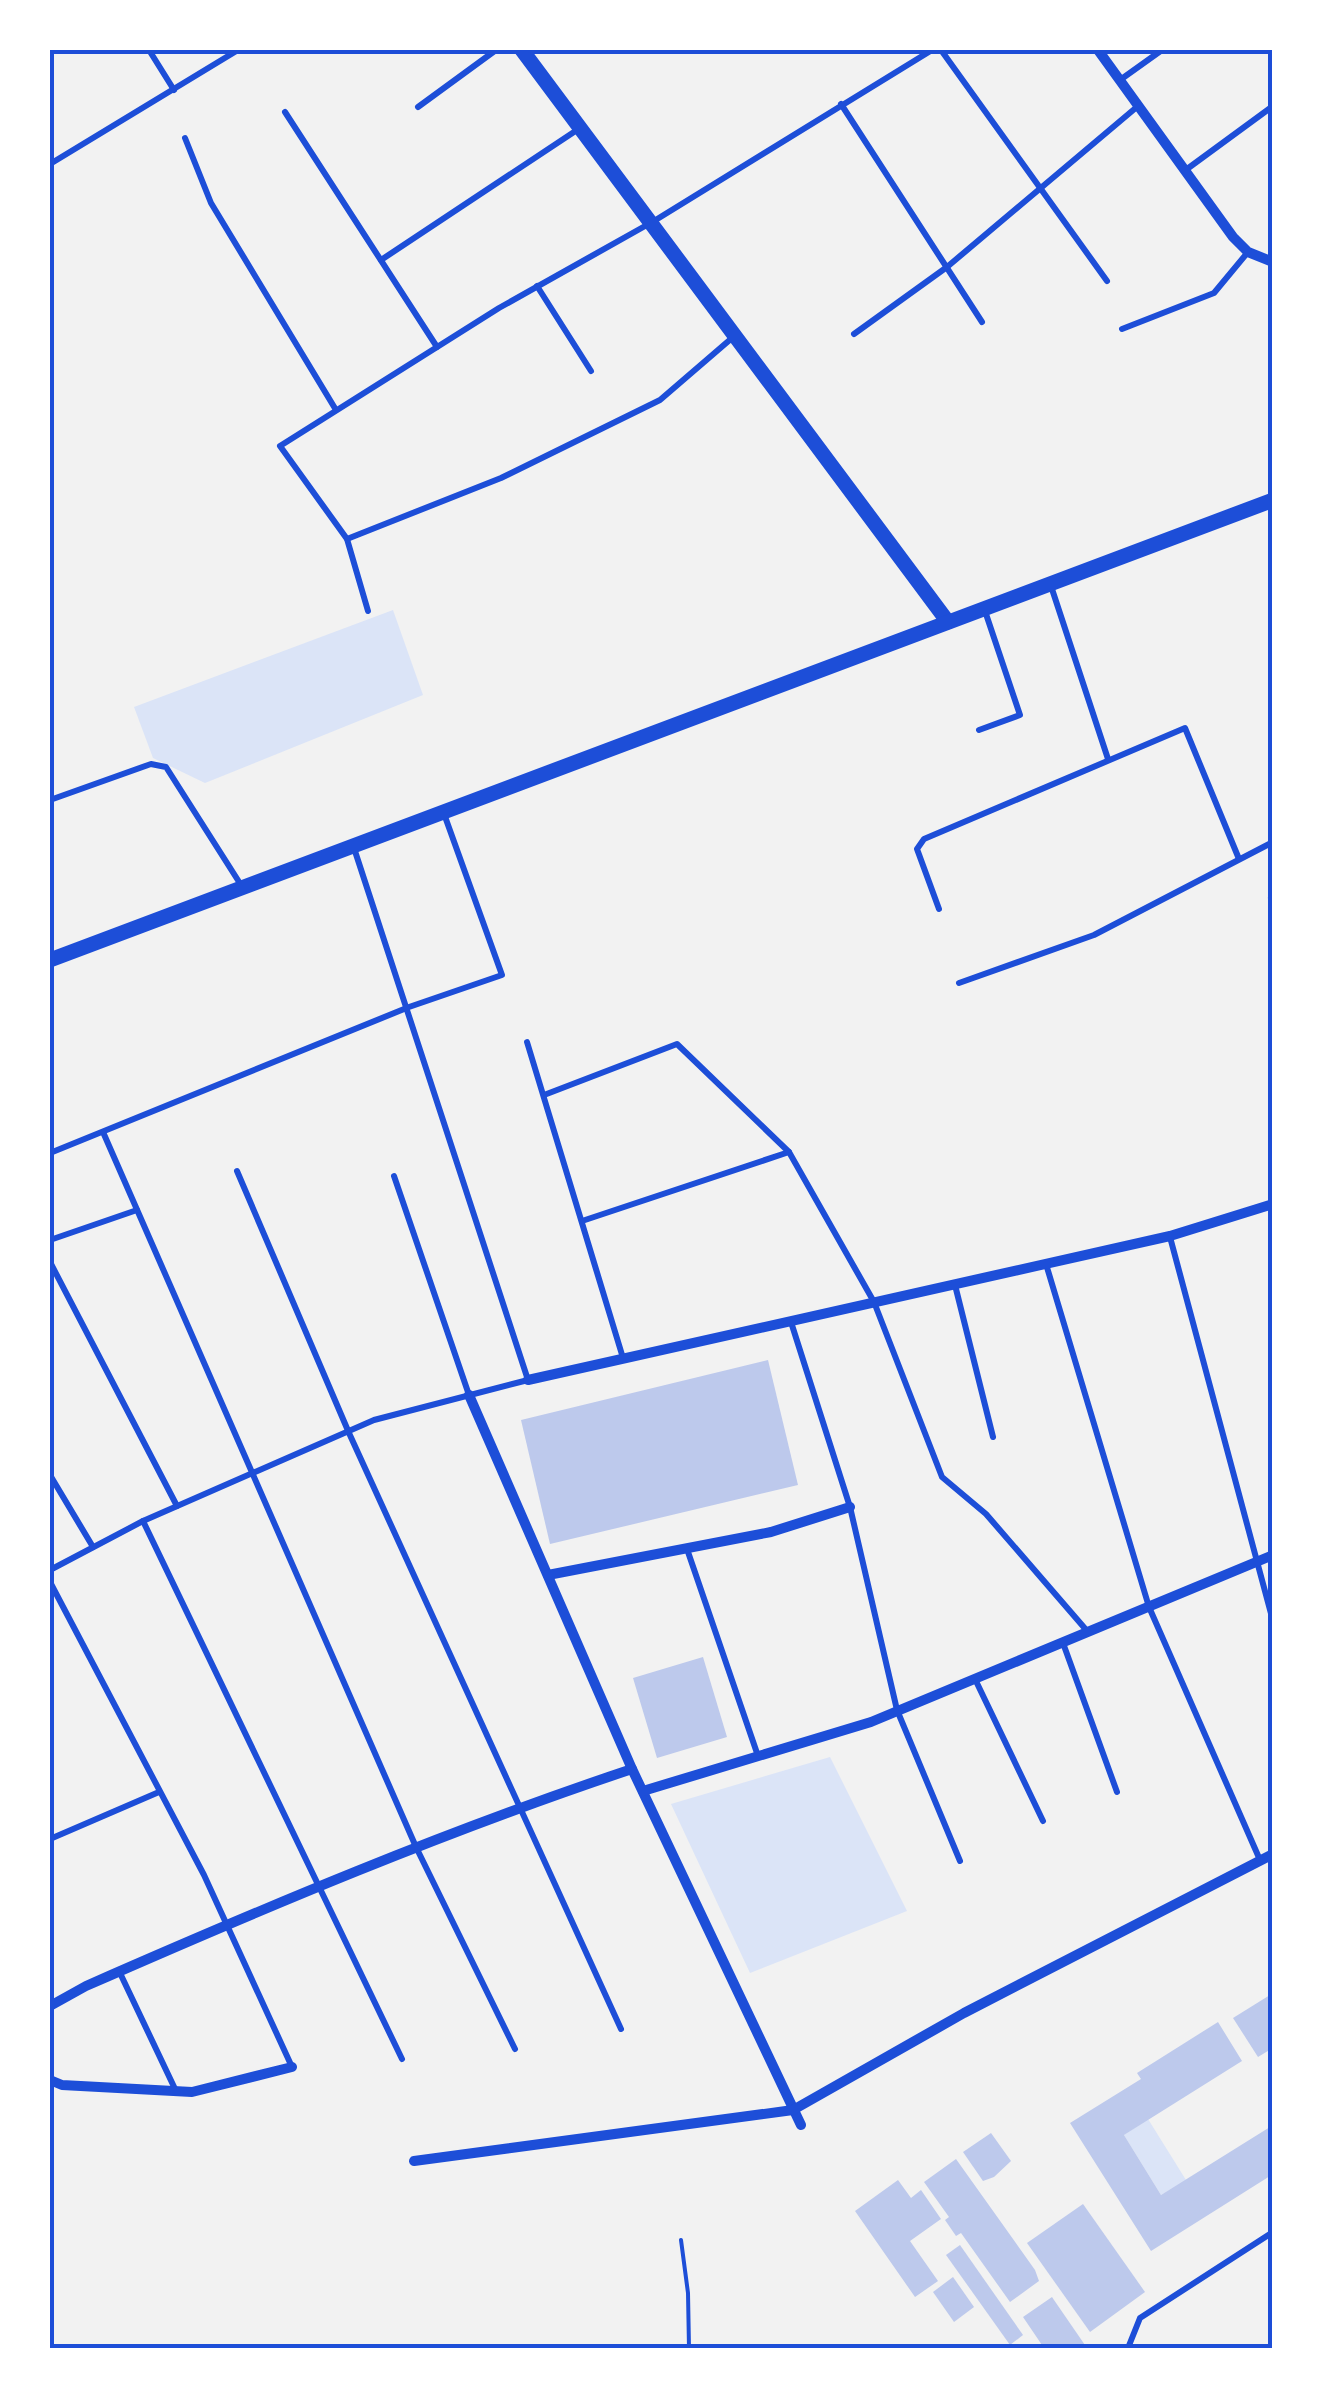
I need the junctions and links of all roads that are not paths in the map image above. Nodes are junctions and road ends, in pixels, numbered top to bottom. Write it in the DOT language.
graph roads {
  1 [pos="149,50"];
  2 [pos="238,50"];
  3 [pos="496,50"];
  4 [pos="522,50"];
  5 [pos="913,50"];
  6 [pos="932,50"];
  7 [pos="941,50"];
  8 [pos="1098,50"];
  9 [pos="1162,50"];
  10 [pos="919,58"];
  11 [pos="1120,80"];
  12 [pos="174,90"];
  13 [pos="841,104"];
  14 [pos="1139,106"];
  15 [pos="1273,106"];
  16 [pos="418,107"];
  17 [pos="285,112"];
  18 [pos="580,128"];
  19 [pos="185,138"];
  20 [pos="50,164"];
  21 [pos="1187,170"];
  22 [pos="1040,188"];
  23 [pos="654,222"];
  24 [pos="1248,252"];
  25 [pos="381,260"];
  26 [pos="1273,262"];
  27 [pos="947,267"];
  28 [pos="1108,280"];
  29 [pos="536,286"];
  30 [pos="982,322"];
  31 [pos="1122,328"];
  32 [pos="737,334"];
  33 [pos="854,334"];
  34 [pos="438,347"];
  35 [pos="591,371"];
  36 [pos="336,410"];
  37 [pos="1273,500"];
  38 [pos="347,539"];
  39 [pos="1051,584"];
  40 [pos="984,608"];
  41 [pos="368,611"];
  42 [pos="948,622"];
  43 [pos="979,730"];
  44 [pos="1108,759"];
  45 [pos="50,800"];
  46 [pos="442,810"];
  47 [pos="1273,842"];
  48 [pos="352,844"];
  49 [pos="1239,860"];
  50 [pos="242,886"];
  51 [pos="939,909"];
  52 [pos="50,960"];
  53 [pos="958,983"];
  54 [pos="409,1007"];
  55 [pos="527,1042"];
  56 [pos="544,1095"];
  57 [pos="103,1132"];
  58 [pos="788,1152"];
  59 [pos="50,1153"];
  60 [pos="237,1171"];
  61 [pos="394,1176"];
  62 [pos="1273,1204"];
  63 [pos="137,1210"];
  64 [pos="582,1221"];
  65 [pos="1170,1236"];
  66 [pos="50,1240"];
  67 [pos="50,1262"];
  68 [pos="1046,1264"];
  69 [pos="955,1284"];
  70 [pos="874,1302"];
  71 [pos="791,1321"];
  72 [pos="624,1358"];
  73 [pos="528,1380"];
  74 [pos="469,1394"];
  75 [pos="349,1433"];
  76 [pos="993,1437"];
  77 [pos="253,1474"];
  78 [pos="50,1475"];
  79 [pos="177,1506"];
  80 [pos="850,1507"];
  81 [pos="143,1521"];
  82 [pos="93,1548"];
  83 [pos="687,1549"];
  84 [pos="1273,1555"];
  85 [pos="1258,1562"];
  86 [pos="50,1570"];
  87 [pos="548,1575"];
  88 [pos="50,1582"];
  89 [pos="1150,1607"];
  90 [pos="1273,1621"];
  91 [pos="1088,1632"];
  92 [pos="1064,1642"];
  93 [pos="974,1678"];
  94 [pos="897,1710"];
  95 [pos="758,1756"];
  96 [pos="632,1770"];
  97 [pos="643,1791"];
  98 [pos="159,1792"];
  99 [pos="1116,1792"];
  100 [pos="518,1807"];
  101 [pos="1042,1820"];
  102 [pos="50,1839"];
  103 [pos="416,1847"];
  104 [pos="1273,1854"];
  105 [pos="960,1861"];
  106 [pos="1260,1861"];
  107 [pos="321,1884"];
  108 [pos="226,1924"];
  109 [pos="119,1972"];
  110 [pos="50,2006"];
  111 [pos="621,2029"];
  112 [pos="515,2050"];
  113 [pos="402,2058"];
  114 [pos="292,2068"];
  115 [pos="50,2080"];
  116 [pos="176,2091"];
  117 [pos="793,2110"];
  118 [pos="800,2126"];
  119 [pos="414,2161"];
  120 [pos="1273,2232"];
  121 [pos="1128,2348"];
  1 -- 12 [label="lane"];
  2 -- 12 [label="lane"];
  3 -- 16 [label="lane"];
  4 -- 18 [label="street"];
  5 -- 10 [label="lane"];
  6 -- 10 [label="lane"];
  7 -- 22 [label="lane"];
  8 -- 11 [label="street"];
  9 -- 11 [label="lane"];
  10 -- 13 [label="lane"];
  11 -- 14 [label="street"];
  12 -- 20 [label="lane"];
  13 -- 23 [label="lane"];
  13 -- 27 [label="lane"];
  14 -- 21 [label="street"];
  14 -- 22 [label="lane"];
  15 -- 21 [label="lane"];
  17 -- 25 [label="lane"];
  18 -- 23 [label="street"];
  18 -- 25 [label="lane"];
  19 -- 36 [label="lane"];
  21 -- 24 [label="street"];
  22 -- 27 [label="lane"];
  22 -- 28 [label="lane"];
  23 -- 29 [label="lane"];
  23 -- 32 [label="street"];
  24 -- 26 [label="street"];
  24 -- 31 [label="lane"];
  25 -- 34 [label="lane"];
  27 -- 30 [label="lane"];
  27 -- 33 [label="lane"];
  29 -- 34 [label="lane"];
  29 -- 35 [label="lane"];
  32 -- 38 [label="lane"];
  32 -- 42 [label="street"];
  34 -- 36 [label="lane"];
  36 -- 38 [label="lane"];
  37 -- 39 [label="street"];
  38 -- 41 [label="lane"];
  39 -- 40 [label="street"];
  39 -- 44 [label="lane"];
  40 -- 42 [label="street"];
  40 -- 43 [label="lane"];
  42 -- 46 [label="street"];
  44 -- 49 [label="lane"];
  44 -- 51 [label="lane"];
  45 -- 50 [label="lane"];
  46 -- 48 [label="street"];
  46 -- 54 [label="lane"];
  47 -- 49 [label="lane"];
  48 -- 50 [label="street"];
  48 -- 54 [label="lane"];
  49 -- 53 [label="lane"];
  50 -- 52 [label="street"];
  54 -- 57 [label="lane"];
  54 -- 73 [label="lane"];
  55 -- 56 [label="lane"];
  56 -- 58 [label="lane"];
  56 -- 64 [label="lane"];
  57 -- 59 [label="lane"];
  57 -- 63 [label="lane"];
  58 -- 64 [label="lane"];
  58 -- 70 [label="lane"];
  60 -- 75 [label="lane"];
  61 -- 74 [label="lane"];
  62 -- 65 [label="street"];
  63 -- 66 [label="lane"];
  63 -- 77 [label="lane"];
  64 -- 72 [label="lane"];
  65 -- 68 [label="street"];
  65 -- 85 [label="lane"];
  67 -- 79 [label="lane"];
  68 -- 69 [label="street"];
  68 -- 89 [label="lane"];
  69 -- 70 [label="street"];
  69 -- 76 [label="lane"];
  70 -- 71 [label="street"];
  70 -- 91 [label="lane"];
  71 -- 72 [label="street"];
  71 -- 80 [label="lane"];
  72 -- 73 [label="street"];
  73 -- 74 [label="lane"];
  74 -- 75 [label="lane"];
  74 -- 87 [label="street"];
  75 -- 77 [label="lane"];
  75 -- 100 [label="lane"];
  77 -- 79 [label="lane"];
  77 -- 103 [label="lane"];
  78 -- 82 [label="lane"];
  79 -- 81 [label="lane"];
  80 -- 83 [label="street"];
  80 -- 94 [label="lane"];
  81 -- 82 [label="lane"];
  81 -- 107 [label="lane"];
  82 -- 86 [label="lane"];
  83 -- 87 [label="street"];
  83 -- 95 [label="lane"];
  84 -- 85 [label="street"];
  85 -- 89 [label="street"];
  85 -- 90 [label="lane"];
  87 -- 96 [label="street"];
  88 -- 98 [label="lane"];
  89 -- 91 [label="street"];
  89 -- 106 [label="lane"];
  91 -- 92 [label="street"];
  92 -- 93 [label="street"];
  92 -- 99 [label="lane"];
  93 -- 94 [label="street"];
  93 -- 101 [label="lane"];
  94 -- 95 [label="street"];
  94 -- 105 [label="lane"];
  95 -- 97 [label="street"];
  96 -- 97 [label="street"];
  96 -- 100 [label="street"];
  97 -- 117 [label="street"];
  98 -- 102 [label="lane"];
  98 -- 108 [label="lane"];
  100 -- 103 [label="street"];
  100 -- 111 [label="lane"];
  103 -- 107 [label="street"];
  103 -- 112 [label="lane"];
  104 -- 106 [label="street"];
  106 -- 117 [label="street"];
  107 -- 108 [label="street"];
  107 -- 113 [label="lane"];
  108 -- 109 [label="street"];
  108 -- 114 [label="lane"];
  109 -- 110 [label="street"];
  109 -- 116 [label="lane"];
  114 -- 116 [label="street"];
  115 -- 116 [label="street"];
  117 -- 118 [label="street"];
  117 -- 119 [label="street"];
  120 -- 121 [label="lane"];
}
